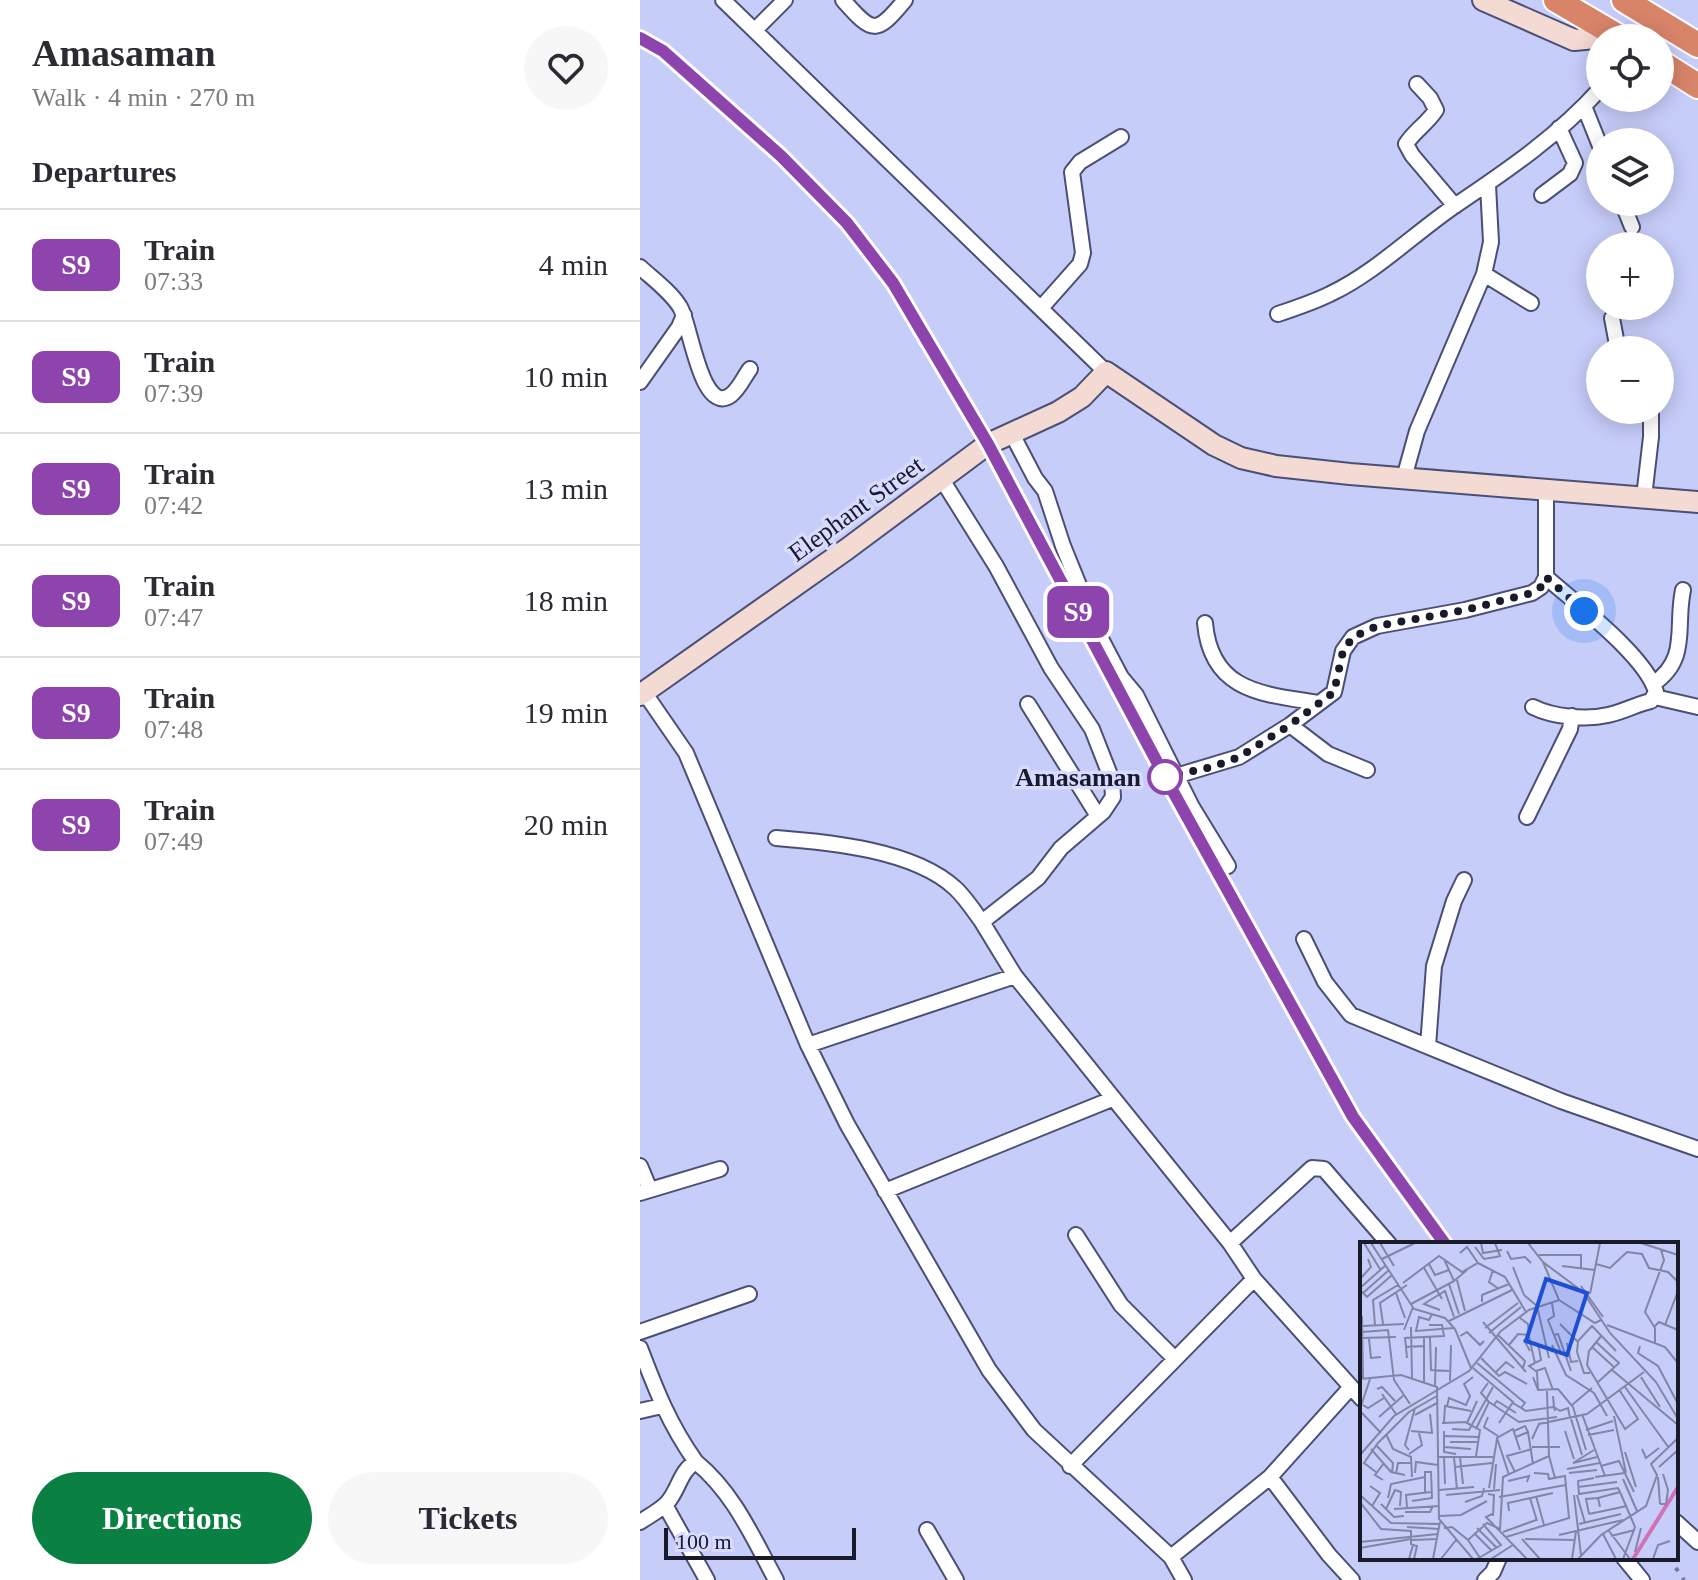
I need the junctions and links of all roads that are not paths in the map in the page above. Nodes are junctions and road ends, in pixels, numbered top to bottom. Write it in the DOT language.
graph roads {
  1 [pos="723,0"];
  2 [pos="785,0"];
  3 [pos="843,0"];
  4 [pos="905,0"];
  5 [pos="1483,0"];
  6 [pos="1556,0"];
  7 [pos="1624,0"];
  8 [pos="1598,24"];
  9 [pos="755,30"];
  10 [pos="1586,39"];
  11 [pos="1698,45"];
  12 [pos="1674,71"];
  13 [pos="1417,84"];
  14 [pos="1698,86"];
  15 [pos="1584,106"];
  16 [pos="1559,128"];
  17 [pos="1593,128"];
  18 [pos="1121,137"];
  19 [pos="1488,185"];
  20 [pos="1542,195"];
  21 [pos="1455,206"];
  22 [pos="1628,216"];
  23 [pos="1632,227"];
  24 [pos="640,267"];
  25 [pos="1484,274"];
  26 [pos="1531,303"];
  27 [pos="1041,308"];
  28 [pos="1278,314"];
  29 [pos="684,315"];
  30 [pos="750,369"];
  31 [pos="1106,372"];
  32 [pos="640,382"];
  33 [pos="1651,424"];
  34 [pos="1012,434"];
  35 [pos="941,478"];
  36 [pos="1404,478"];
  37 [pos="1546,488"];
  38 [pos="1644,497"];
  39 [pos="1698,502"];
  40 [pos="1546,577"];
  41 [pos="1683,590"];
  42 [pos="1205,623"];
  43 [pos="1654,691"];
  44 [pos="641,692"];
  45 [pos="1319,703"];
  46 [pos="1028,704"];
  47 [pos="1533,707"];
  48 [pos="1698,707"];
  49 [pos="1572,716"];
  50 [pos="1290,725"];
  51 [pos="1367,770"];
  52 [pos="1176,776"];
  53 [pos="1098,816"];
  54 [pos="1527,817"];
  55 [pos="776,838"];
  56 [pos="1228,866"];
  57 [pos="1464,880"];
  58 [pos="982,922"];
  59 [pos="1304,939"];
  60 [pos="1015,976"];
  61 [pos="808,1045"];
  62 [pos="1428,1046"];
  63 [pos="1112,1099"];
  64 [pos="1698,1149"];
  65 [pos="640,1166"];
  66 [pos="720,1169"];
  67 [pos="885,1191"];
  68 [pos="645,1192"];
  69 [pos="1076,1235"];
  70 [pos="1387,1242"];
  71 [pos="1230,1243"];
  72 [pos="1254,1279"];
  73 [pos="749,1294"];
  74 [pos="640,1332"];
  75 [pos="640,1348"];
  76 [pos="1175,1359"];
  77 [pos="1351,1387"];
  78 [pos="1360,1397"];
  79 [pos="662,1406"];
  80 [pos="640,1411"];
  81 [pos="696,1462"];
  82 [pos="1070,1466"];
  83 [pos="1270,1477"];
  84 [pos="665,1505"];
  85 [pos="640,1522"];
  86 [pos="1678,1524"];
  87 [pos="927,1530"];
  88 [pos="1698,1542"];
  89 [pos="1171,1557"];
  90 [pos="1498,1560"];
  91 [pos="1626,1560"];
  92 [pos="707,1580"];
  93 [pos="776,1580"];
  94 [pos="956,1580"];
  95 [pos="1184,1580"];
  96 [pos="1352,1580"];
  97 [pos="1485,1580"];
  98 [pos="1642,1580"];
  1 -- 9 [label="street"];
  2 -- 9 [label="street"];
  3 -- 4 [label="street"];
  5 -- 10 [label="main road"];
  6 -- 8 [label="highway"];
  7 -- 11 [label="highway"];
  9 -- 27 [label="street"];
  12 -- 14 [label="highway"];
  13 -- 21 [label="street"];
  15 -- 16 [label="street"];
  15 -- 17 [label="street"];
  16 -- 19 [label="street"];
  16 -- 20 [label="street"];
  18 -- 27 [label="street"];
  19 -- 21 [label="street"];
  19 -- 25 [label="street"];
  21 -- 28 [label="street"];
  22 -- 23 [label="street"];
  24 -- 29 [label="street"];
  25 -- 26 [label="street"];
  25 -- 36 [label="street"];
  27 -- 31 [label="street"];
  29 -- 30 [label="street"];
  29 -- 32 [label="street"];
  31 -- 34 [label="main road, Elephant Street"];
  31 -- 36 [label="main road"];
  33 -- 38 [label="street"];
  34 -- 35 [label="main road, Elephant Street"];
  34 -- 52 [label="street"];
  35 -- 44 [label="main road, Elephant Street"];
  35 -- 53 [label="street"];
  36 -- 37 [label="main road"];
  37 -- 38 [label="main road"];
  37 -- 40 [label="street"];
  38 -- 39 [label="main road"];
  40 -- 43 [label="street"];
  40 -- 45 [label="street"];
  41 -- 43 [label="street"];
  42 -- 45 [label="street"];
  43 -- 48 [label="street"];
  43 -- 49 [label="street"];
  44 -- 61 [label="street"];
  45 -- 50 [label="street"];
  46 -- 53 [label="street"];
  47 -- 49 [label="street"];
  49 -- 54 [label="street"];
  50 -- 51 [label="street"];
  50 -- 52 [label="street"];
  52 -- 56 [label="street"];
  53 -- 58 [label="street"];
  55 -- 58 [label="street"];
  57 -- 62 [label="street"];
  58 -- 60 [label="street"];
  59 -- 62 [label="street"];
  60 -- 61 [label="street"];
  60 -- 63 [label="street"];
  61 -- 67 [label="street"];
  62 -- 64 [label="street"];
  63 -- 67 [label="street"];
  63 -- 71 [label="street"];
  65 -- 68 [label="street"];
  66 -- 68 [label="street"];
  67 -- 82 [label="street"];
  69 -- 76 [label="street"];
  70 -- 71 [label="street"];
  71 -- 72 [label="street"];
  72 -- 76 [label="street"];
  72 -- 77 [label="street"];
  73 -- 74 [label="street"];
  75 -- 79 [label="street"];
  76 -- 82 [label="street"];
  77 -- 78 [label="street"];
  77 -- 83 [label="street"];
  79 -- 80 [label="street"];
  79 -- 81 [label="street"];
  81 -- 84 [label="street"];
  81 -- 93 [label="street"];
  82 -- 89 [label="street"];
  83 -- 89 [label="street"];
  83 -- 96 [label="street"];
  84 -- 85 [label="street"];
  84 -- 92 [label="street"];
  86 -- 88 [label="street"];
  87 -- 94 [label="street"];
  89 -- 95 [label="street"];
  90 -- 97 [label="street"];
  91 -- 98 [label="street"];
}
